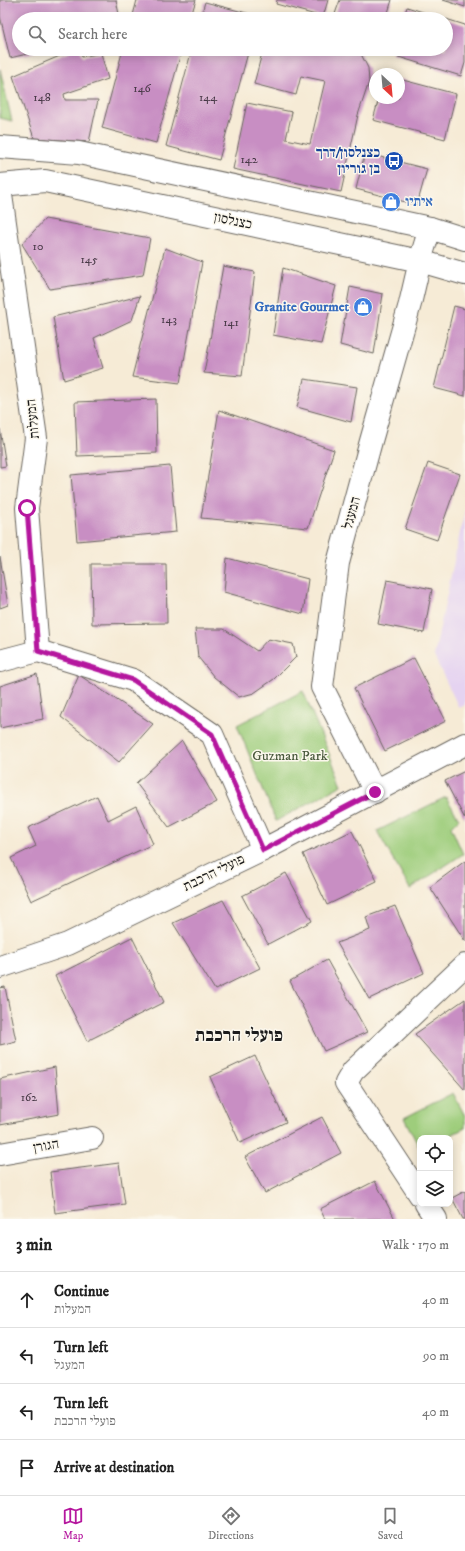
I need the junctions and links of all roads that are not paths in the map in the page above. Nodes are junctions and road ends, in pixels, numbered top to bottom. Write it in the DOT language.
graph roads {
  1 [pos="0,147"];
  2 [pos="0,185"];
  3 [pos="0,188"];
  4 [pos="430,228"];
  5 [pos="465,239"];
  6 [pos="420,261"];
  7 [pos="465,274"];
  8 [pos="38,651"];
  9 [pos="0,661"];
  10 [pos="465,744"];
  11 [pos="375,792"];
  12 [pos="263,850"];
  13 [pos="465,965"];
  14 [pos="0,967"];
  15 [pos="92,1138"];
  16 [pos="0,1154"];
  17 [pos="417,1190"];
  18 [pos="428,1207"];
  19 [pos="436,1219"];
  1 -- 4 [label="street"];
  2 -- 6 [label="street, כצנלסון"];
  3 -- 8 [label="street, המעלות"];
  4 -- 5 [label="street"];
  4 -- 6 [label="street, המעגל"];
  6 -- 7 [label="street, כצנלסון"];
  6 -- 11 [label="street, המעגל"];
  8 -- 9 [label="street"];
  8 -- 12 [label="street"];
  10 -- 11 [label="street, פועלי הרכבת"];
  11 -- 12 [label="street, פועלי הרכבת"];
  12 -- 14 [label="street, פועלי הרכבת"];
  13 -- 17 [label="street"];
  15 -- 16 [label="street, הגורן"];
  18 -- 19 [label="street"];
}
